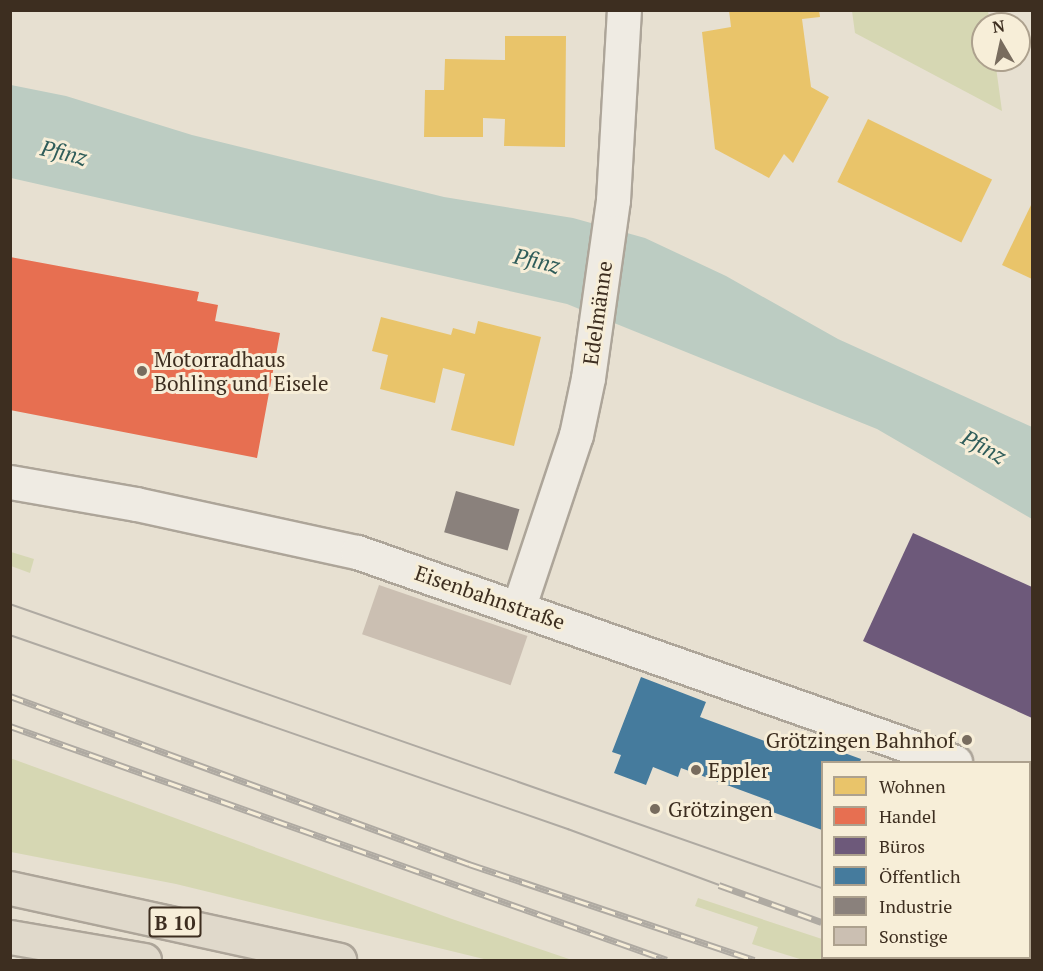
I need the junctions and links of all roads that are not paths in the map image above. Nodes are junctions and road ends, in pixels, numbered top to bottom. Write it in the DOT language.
graph roads {
  1 [pos="624,10"];
  2 [pos="10,482"];
  3 [pos="519,606"];
  4 [pos="952,761"];
  5 [pos="10,888"];
  6 [pos="10,937"];
  7 [pos="144,960"];
  8 [pos="339,960"];
  1 -- 3 [label="street, Edelmänne"];
  2 -- 3 [label="street, Eisenbahnstraße"];
  3 -- 4 [label="street, Eisenbahnstraße"];
  5 -- 8 [label="highway, B 10"];
  6 -- 7 [label="highway, B 10"];
}
